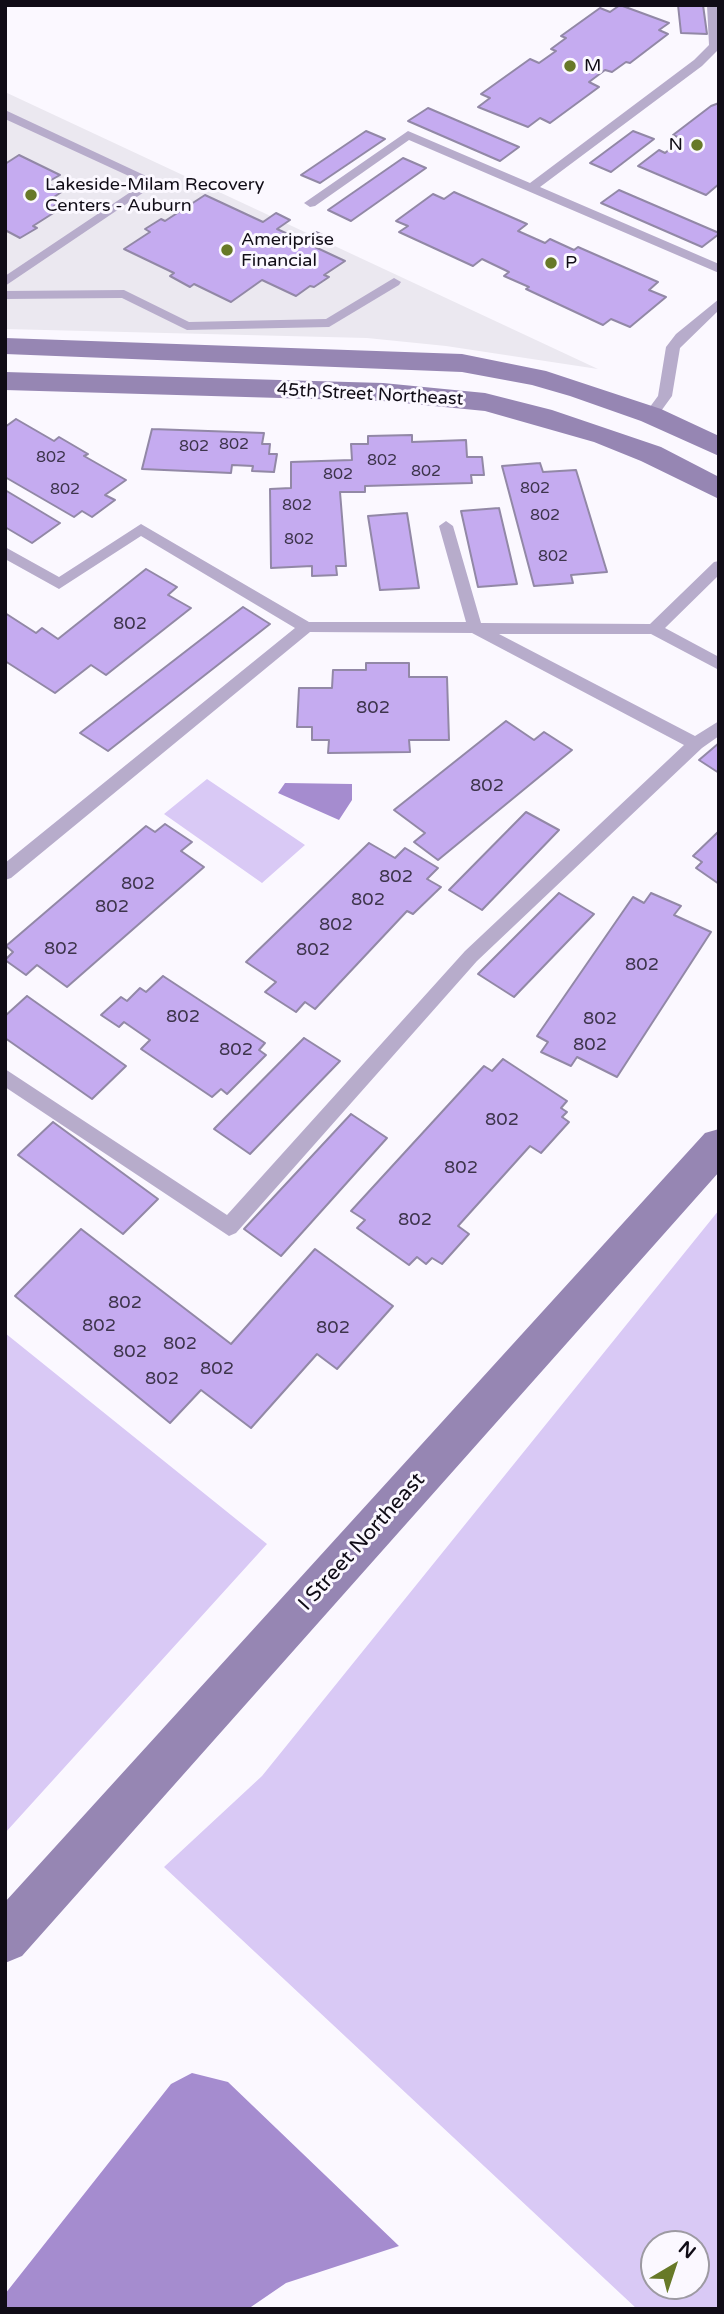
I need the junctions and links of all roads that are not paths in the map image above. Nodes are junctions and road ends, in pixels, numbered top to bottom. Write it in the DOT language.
graph roads {
  1 [pos="713,5"];
  2 [pos="5,114"];
  3 [pos="531,188"];
  4 [pos="310,203"];
  5 [pos="719,270"];
  6 [pos="5,282"];
  7 [pos="394,282"];
  8 [pos="5,295"];
  9 [pos="719,303"];
  10 [pos="186,339"];
  11 [pos="5,346"];
  12 [pos="5,381"];
  13 [pos="652,415"];
  14 [pos="719,447"];
  15 [pos="719,488"];
  16 [pos="446,526"];
  17 [pos="5,552"];
  18 [pos="719,566"];
  19 [pos="306,627"];
  20 [pos="475,628"];
  21 [pos="653,629"];
  22 [pos="719,664"];
  23 [pos="719,727"];
  24 [pos="696,744"];
  25 [pos="5,873"];
  26 [pos="5,1077"];
  27 [pos="719,1145"];
  28 [pos="5,1939"];
  1 -- 3 [label="lane"];
  2 -- 6 [label="lane"];
  3 -- 4 [label="lane"];
  3 -- 5 [label="lane"];
  7 -- 10 [label="lane"];
  8 -- 10 [label="lane"];
  9 -- 13 [label="lane"];
  10 -- 11 [label="street, 45th Street Northeast"];
  10 -- 13 [label="street, 45th Street Northeast"];
  12 -- 15 [label="street, 45th Street Northeast"];
  13 -- 14 [label="street, 45th Street Northeast"];
  16 -- 20 [label="lane"];
  17 -- 19 [label="lane"];
  18 -- 21 [label="lane"];
  19 -- 20 [label="lane"];
  19 -- 25 [label="lane"];
  20 -- 21 [label="lane"];
  20 -- 24 [label="lane"];
  21 -- 22 [label="lane"];
  23 -- 24 [label="lane"];
  24 -- 26 [label="lane"];
  27 -- 28 [label="street, I Street Northeast"];
}
